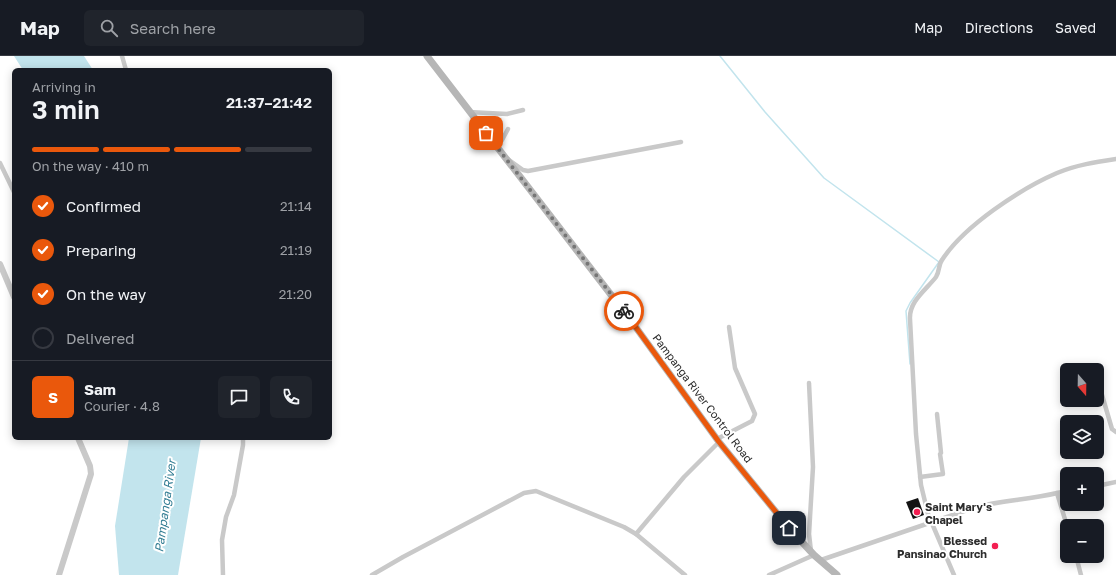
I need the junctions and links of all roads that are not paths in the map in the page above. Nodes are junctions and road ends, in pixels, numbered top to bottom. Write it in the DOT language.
graph roads {
  1 [pos="122,56"];
  2 [pos="427,56"];
  3 [pos="125,68"];
  4 [pos="523,110"];
  5 [pos="469,112"];
  6 [pos="508,129"];
  7 [pos="486,133"];
  8 [pos="681,142"];
  9 [pos="500,153"];
  10 [pos="1116,159"];
  11 [pos="0,163"];
  12 [pos="12,188"];
  13 [pos="0,264"];
  14 [pos="12,292"];
  15 [pos="729,327"];
  16 [pos="809,383"];
  17 [pos="1104,402"];
  18 [pos="937,414"];
  19 [pos="1116,432"];
  20 [pos="79,440"];
  21 [pos="243,440"];
  22 [pos="718,440"];
  23 [pos="920,477"];
  24 [pos="1116,482"];
  25 [pos="1104,485"];
  26 [pos="1060,492"];
  27 [pos="1057,493"];
  28 [pos="1065,519"];
  29 [pos="932,522"];
  30 [pos="636,534"];
  31 [pos="813,554"];
  32 [pos="821,560"];
  33 [pos="1078,563"];
  34 [pos="58,575"];
  35 [pos="223,575"];
  36 [pos="372,575"];
  37 [pos="685,575"];
  38 [pos="771,575"];
  39 [pos="837,575"];
  40 [pos="954,575"];
  41 [pos="1081,575"];
  1 -- 3 [label="street"];
  2 -- 5 [label="main road, Pampanga River Control Road"];
  4 -- 5 [label="street"];
  5 -- 7 [label="main road, Pampanga River Control Road"];
  6 -- 7 [label="street"];
  7 -- 9 [label="main road, Pampanga River Control Road"];
  8 -- 9 [label="street"];
  9 -- 22 [label="main road, Pampanga River Control Road"];
  10 -- 23 [label="street"];
  11 -- 12 [label="street"];
  13 -- 14 [label="street"];
  15 -- 22 [label="street"];
  16 -- 31 [label="street"];
  17 -- 19 [label="street"];
  18 -- 23 [label="street"];
  20 -- 34 [label="street"];
  21 -- 35 [label="street"];
  22 -- 30 [label="street"];
  22 -- 31 [label="main road, Pampanga River Control Road"];
  23 -- 29 [label="street"];
  24 -- 25 [label="street"];
  26 -- 27 [label="street"];
  27 -- 28 [label="street"];
  27 -- 29 [label="street"];
  29 -- 32 [label="street"];
  29 -- 40 [label="street"];
  30 -- 36 [label="street"];
  30 -- 37 [label="street"];
  31 -- 32 [label="main road, Pampanga River Control Road"];
  31 -- 38 [label="street"];
  32 -- 39 [label="main road, Pampanga River Control Road"];
  33 -- 41 [label="street"];
}
